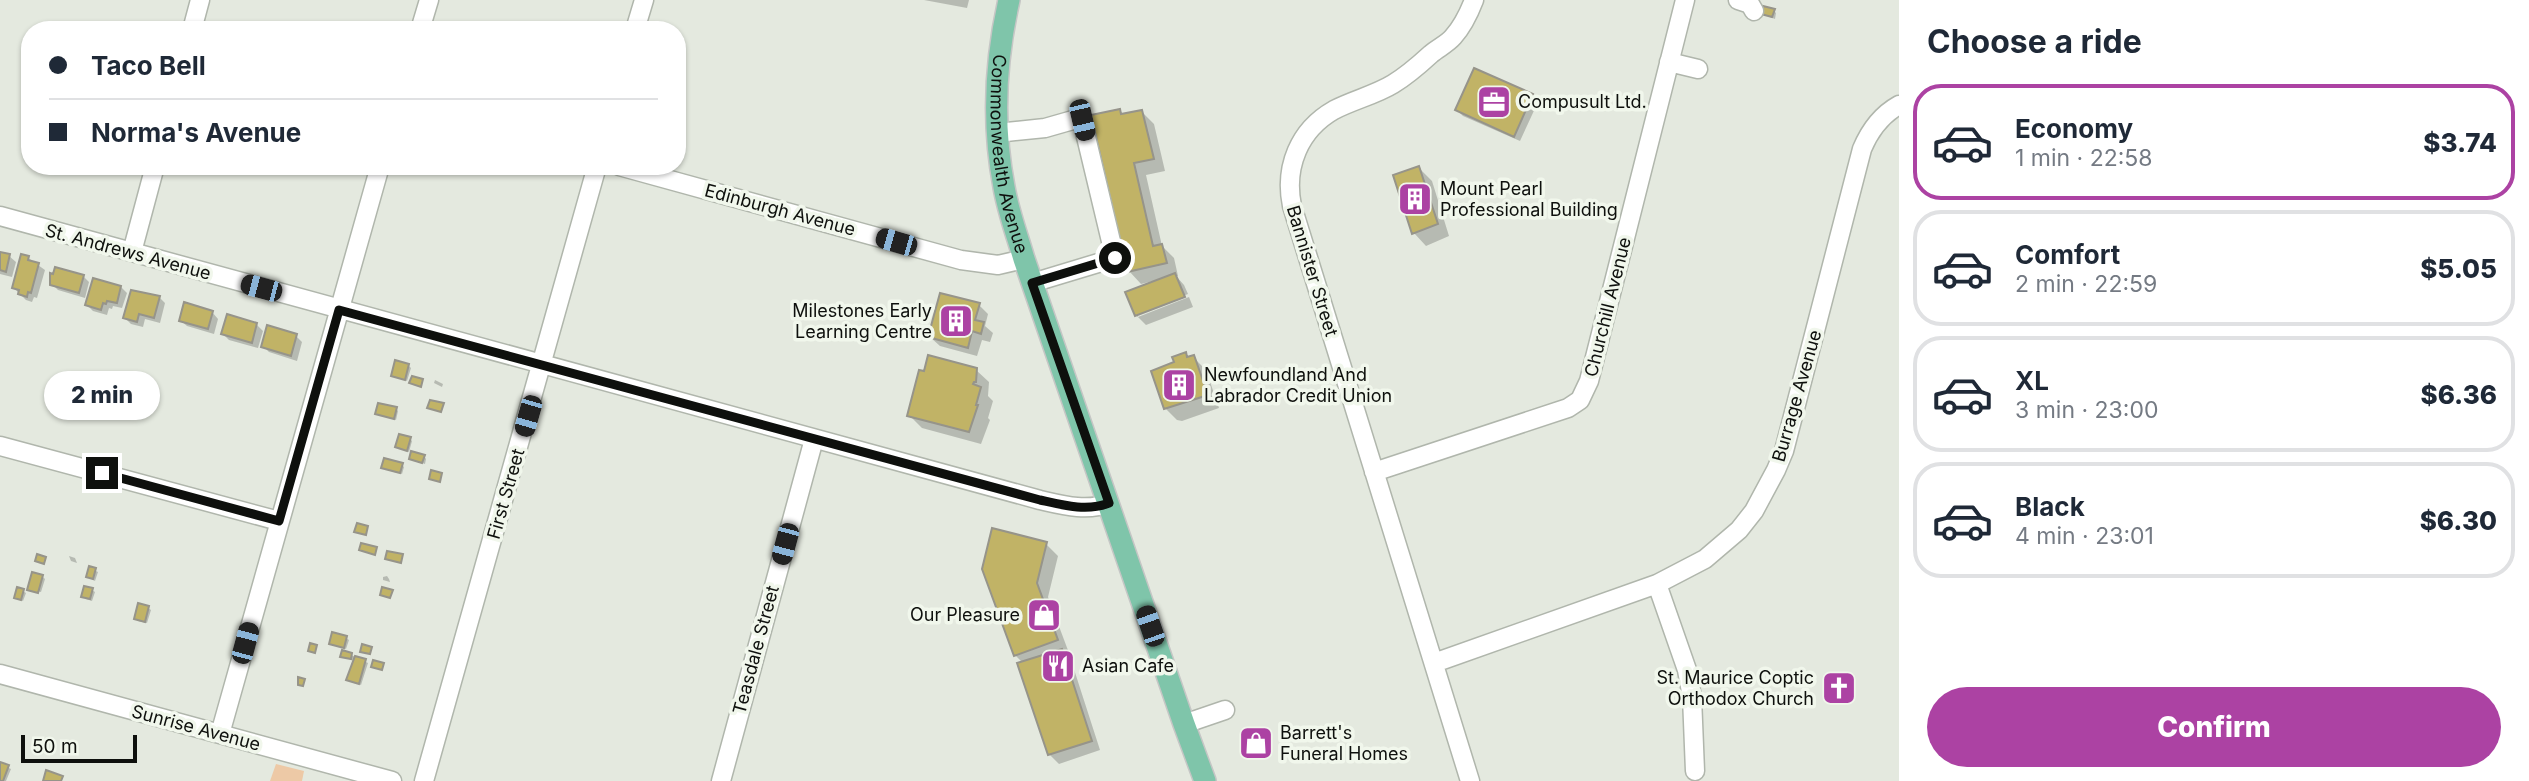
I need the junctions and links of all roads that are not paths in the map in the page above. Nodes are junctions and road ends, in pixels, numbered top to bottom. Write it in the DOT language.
graph roads {
  1 [pos="200,0"];
  2 [pos="429,0"];
  3 [pos="644,0"];
  4 [pos="1009,0"];
  5 [pos="1474,0"];
  6 [pos="1685,0"];
  7 [pos="1738,0"];
  8 [pos="1754,11"];
  9 [pos="194,21"];
  10 [pos="423,21"];
  11 [pos="638,21"];
  12 [pos="1669,62"];
  13 [pos="1699,69"];
  14 [pos="1899,105"];
  15 [pos="997,133"];
  16 [pos="152,175"];
  17 [pos="377,175"];
  18 [pos="595,175"];
  19 [pos="652,175"];
  20 [pos="0,216"];
  21 [pos="131,252"];
  22 [pos="1024,259"];
  23 [pos="1032,283"];
  24 [pos="339,310"];
  25 [pos="542,365"];
  26 [pos="814,439"];
  27 [pos="0,446"];
  28 [pos="1374,472"];
  29 [pos="1109,503"];
  30 [pos="279,521"];
  31 [pos="1657,584"];
  32 [pos="1434,663"];
  33 [pos="0,674"];
  34 [pos="1225,710"];
  35 [pos="1184,724"];
  36 [pos="220,734"];
  37 [pos="1695,771"];
  38 [pos="392,781"];
  39 [pos="424,781"];
  40 [pos="721,781"];
  41 [pos="1205,781"];
  42 [pos="1470,781"];
  1 -- 9 [label="street"];
  2 -- 10 [label="street"];
  3 -- 11 [label="street"];
  4 -- 15 [label="main road, Commonwealth Avenue"];
  5 -- 28 [label="street, Bannister Street"];
  6 -- 12 [label="street, Churchill Avenue"];
  7 -- 8 [label="street"];
  12 -- 13 [label="street"];
  12 -- 28 [label="street, Churchill Avenue"];
  14 -- 31 [label="street, Burrage Avenue"];
  15 -- 22 [label="main road, Commonwealth Avenue"];
  15 -- 23 [label="street"];
  16 -- 21 [label="street"];
  17 -- 24 [label="street"];
  18 -- 25 [label="street, First Street"];
  19 -- 22 [label="street, Edinburgh Avenue"];
  20 -- 21 [label="street, St. Andrews Avenue"];
  21 -- 24 [label="street, St. Andrews Avenue"];
  22 -- 23 [label="main road, Commonwealth Avenue"];
  23 -- 29 [label="main road, Commonwealth Avenue"];
  24 -- 25 [label="street, St. Andrews Avenue"];
  24 -- 30 [label="street"];
  25 -- 26 [label="street, St. Andrews Avenue"];
  25 -- 39 [label="street, First Street"];
  26 -- 29 [label="street, St. Andrews Avenue"];
  26 -- 40 [label="street, Teasdale Street"];
  27 -- 30 [label="street"];
  28 -- 32 [label="street, Bannister Street"];
  29 -- 35 [label="main road, Commonwealth Avenue"];
  30 -- 36 [label="street"];
  31 -- 32 [label="street, Burrage Avenue"];
  31 -- 37 [label="street"];
  32 -- 42 [label="street, Bannister Street"];
  33 -- 36 [label="street, Sunrise Avenue"];
  34 -- 35 [label="street"];
  35 -- 41 [label="main road, Commonwealth Avenue"];
  36 -- 38 [label="street, Sunrise Avenue"];
}
